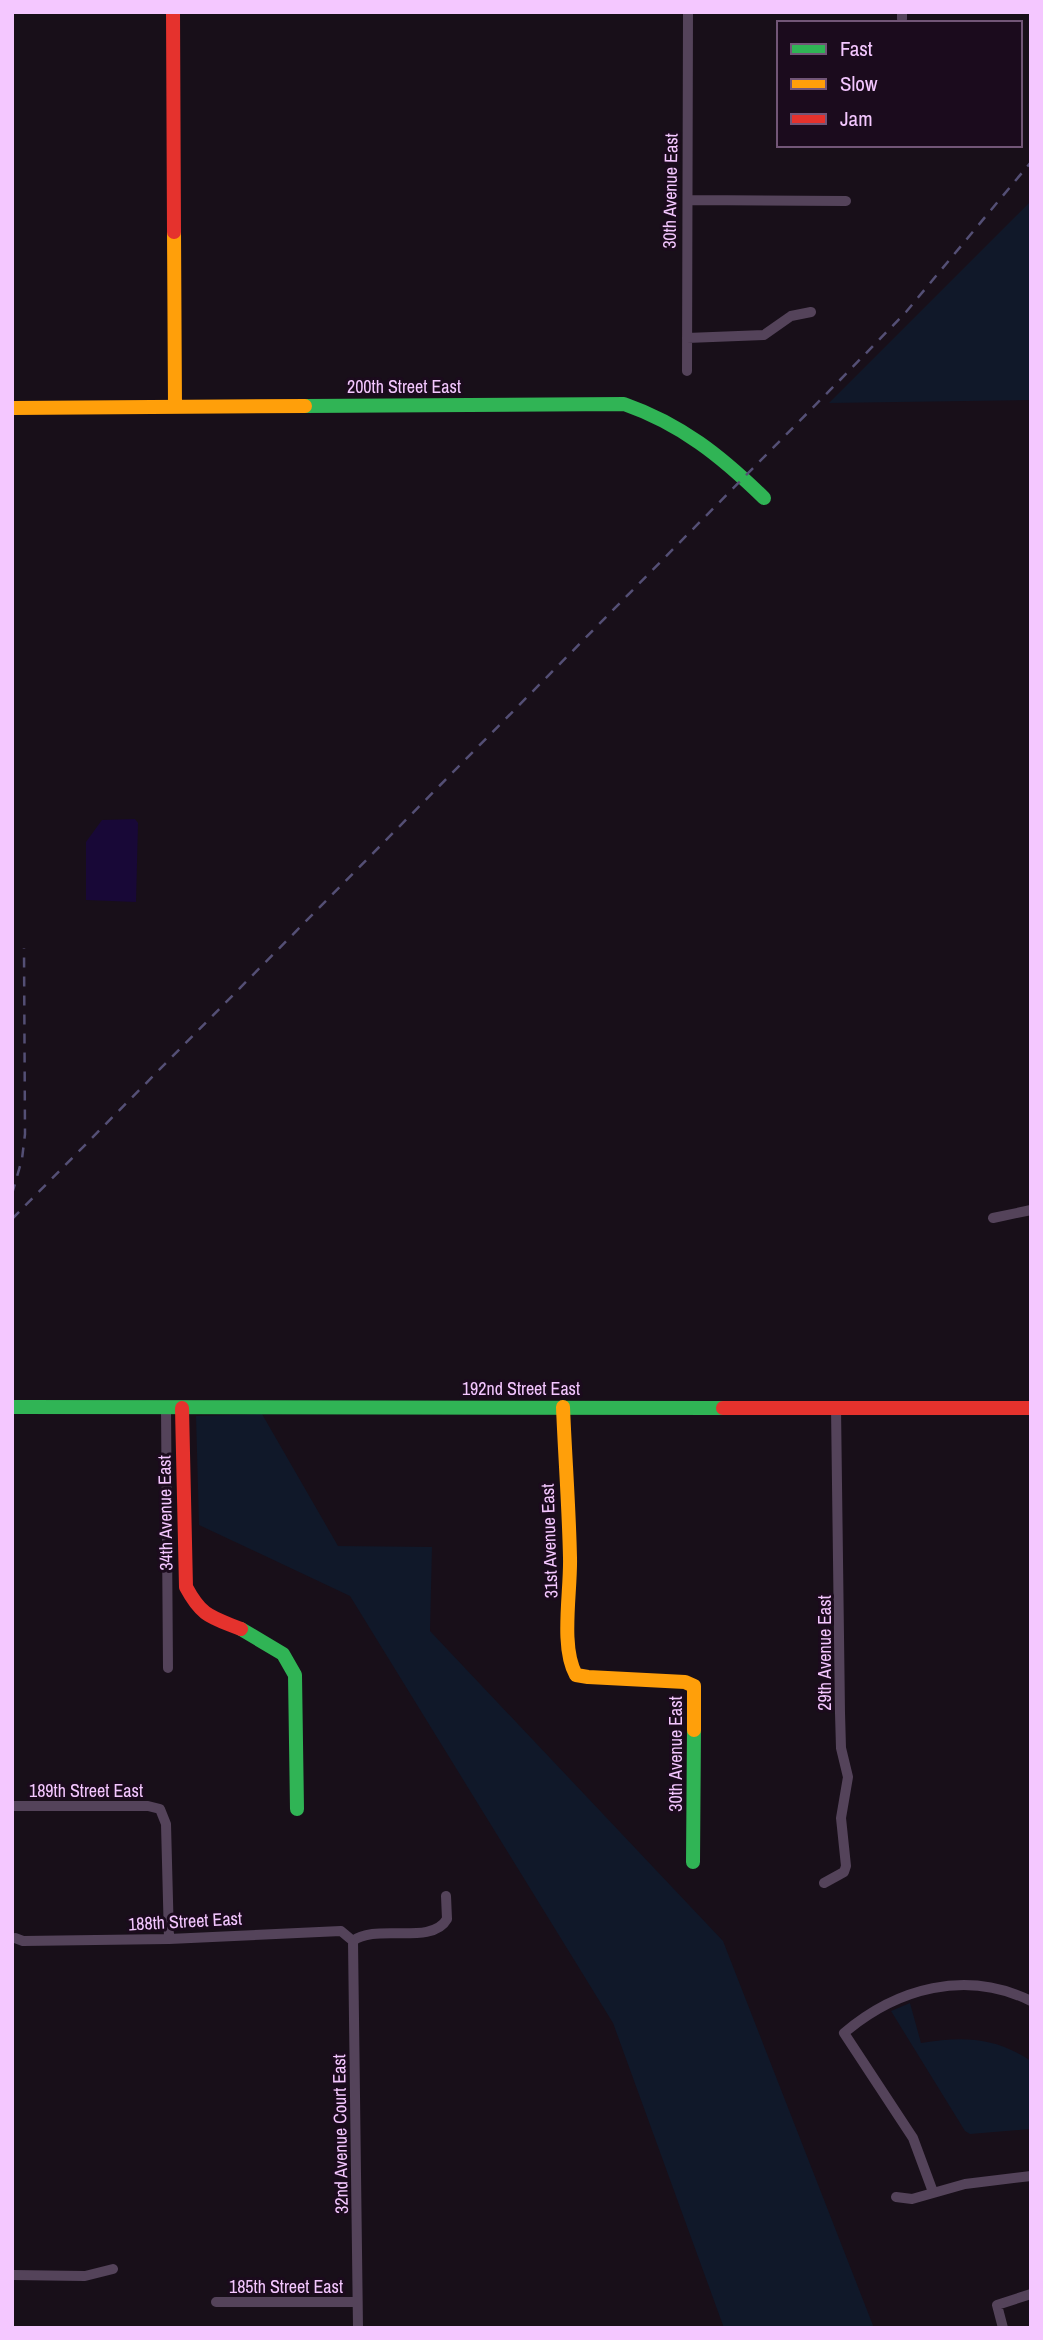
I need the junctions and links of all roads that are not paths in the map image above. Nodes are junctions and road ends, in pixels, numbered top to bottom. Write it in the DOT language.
graph roads {
  1 [pos="173,12"];
  2 [pos="688,12"];
  3 [pos="689,200"];
  4 [pos="846,201"];
  5 [pos="811,312"];
  6 [pos="687,338"];
  7 [pos="687,371"];
  8 [pos="176,406"];
  9 [pos="12,408"];
  10 [pos="764,498"];
  11 [pos="1031,1210"];
  12 [pos="993,1219"];
  13 [pos="12,1407"];
  14 [pos="563,1407"];
  15 [pos="836,1407"];
  16 [pos="166,1408"];
  17 [pos="183,1408"];
  18 [pos="1031,1408"];
  19 [pos="168,1668"];
  20 [pos="573,1672"];
  21 [pos="12,1806"];
  22 [pos="297,1809"];
  23 [pos="693,1863"];
  24 [pos="824,1883"];
  25 [pos="446,1896"];
  26 [pos="15,1938"];
  27 [pos="169,1940"];
  28 [pos="353,1941"];
  29 [pos="1031,2001"];
  30 [pos="1031,2176"];
  31 [pos="933,2192"];
  32 [pos="896,2197"];
  33 [pos="113,2269"];
  34 [pos="12,2275"];
  35 [pos="1031,2294"];
  36 [pos="216,2302"];
  37 [pos="357,2302"];
  38 [pos="358,2328"];
  39 [pos="1003,2328"];
  1 -- 8 [label="street"];
  2 -- 3 [label="street, 30th Avenue East"];
  3 -- 4 [label="street"];
  3 -- 6 [label="street, 30th Avenue East"];
  5 -- 6 [label="street"];
  6 -- 7 [label="street, 30th Avenue East"];
  8 -- 9 [label="street, 200th Street East"];
  8 -- 10 [label="street, 200th Street East"];
  11 -- 12 [label="street"];
  13 -- 16 [label="street, 192nd Street East"];
  14 -- 15 [label="street, 192nd Street East"];
  14 -- 17 [label="street, 192nd Street East"];
  14 -- 20 [label="street, 31st Avenue East"];
  15 -- 18 [label="street, 192nd Street East"];
  15 -- 24 [label="street, 29th Avenue East"];
  16 -- 17 [label="street, 192nd Street East"];
  16 -- 19 [label="street"];
  17 -- 22 [label="street, 34th Avenue East"];
  20 -- 23 [label="street, 30th Avenue East"];
  21 -- 27 [label="street, 189th Street East"];
  25 -- 28 [label="street"];
  26 -- 27 [label="street, 188th Street East"];
  27 -- 28 [label="street, 188th Street East"];
  28 -- 37 [label="street, 32nd Avenue Court East"];
  29 -- 31 [label="street"];
  30 -- 31 [label="street"];
  31 -- 32 [label="street"];
  33 -- 34 [label="street"];
  35 -- 39 [label="street"];
  36 -- 37 [label="street, 185th Street East"];
  37 -- 38 [label="street, 32nd Avenue Court East"];
}
